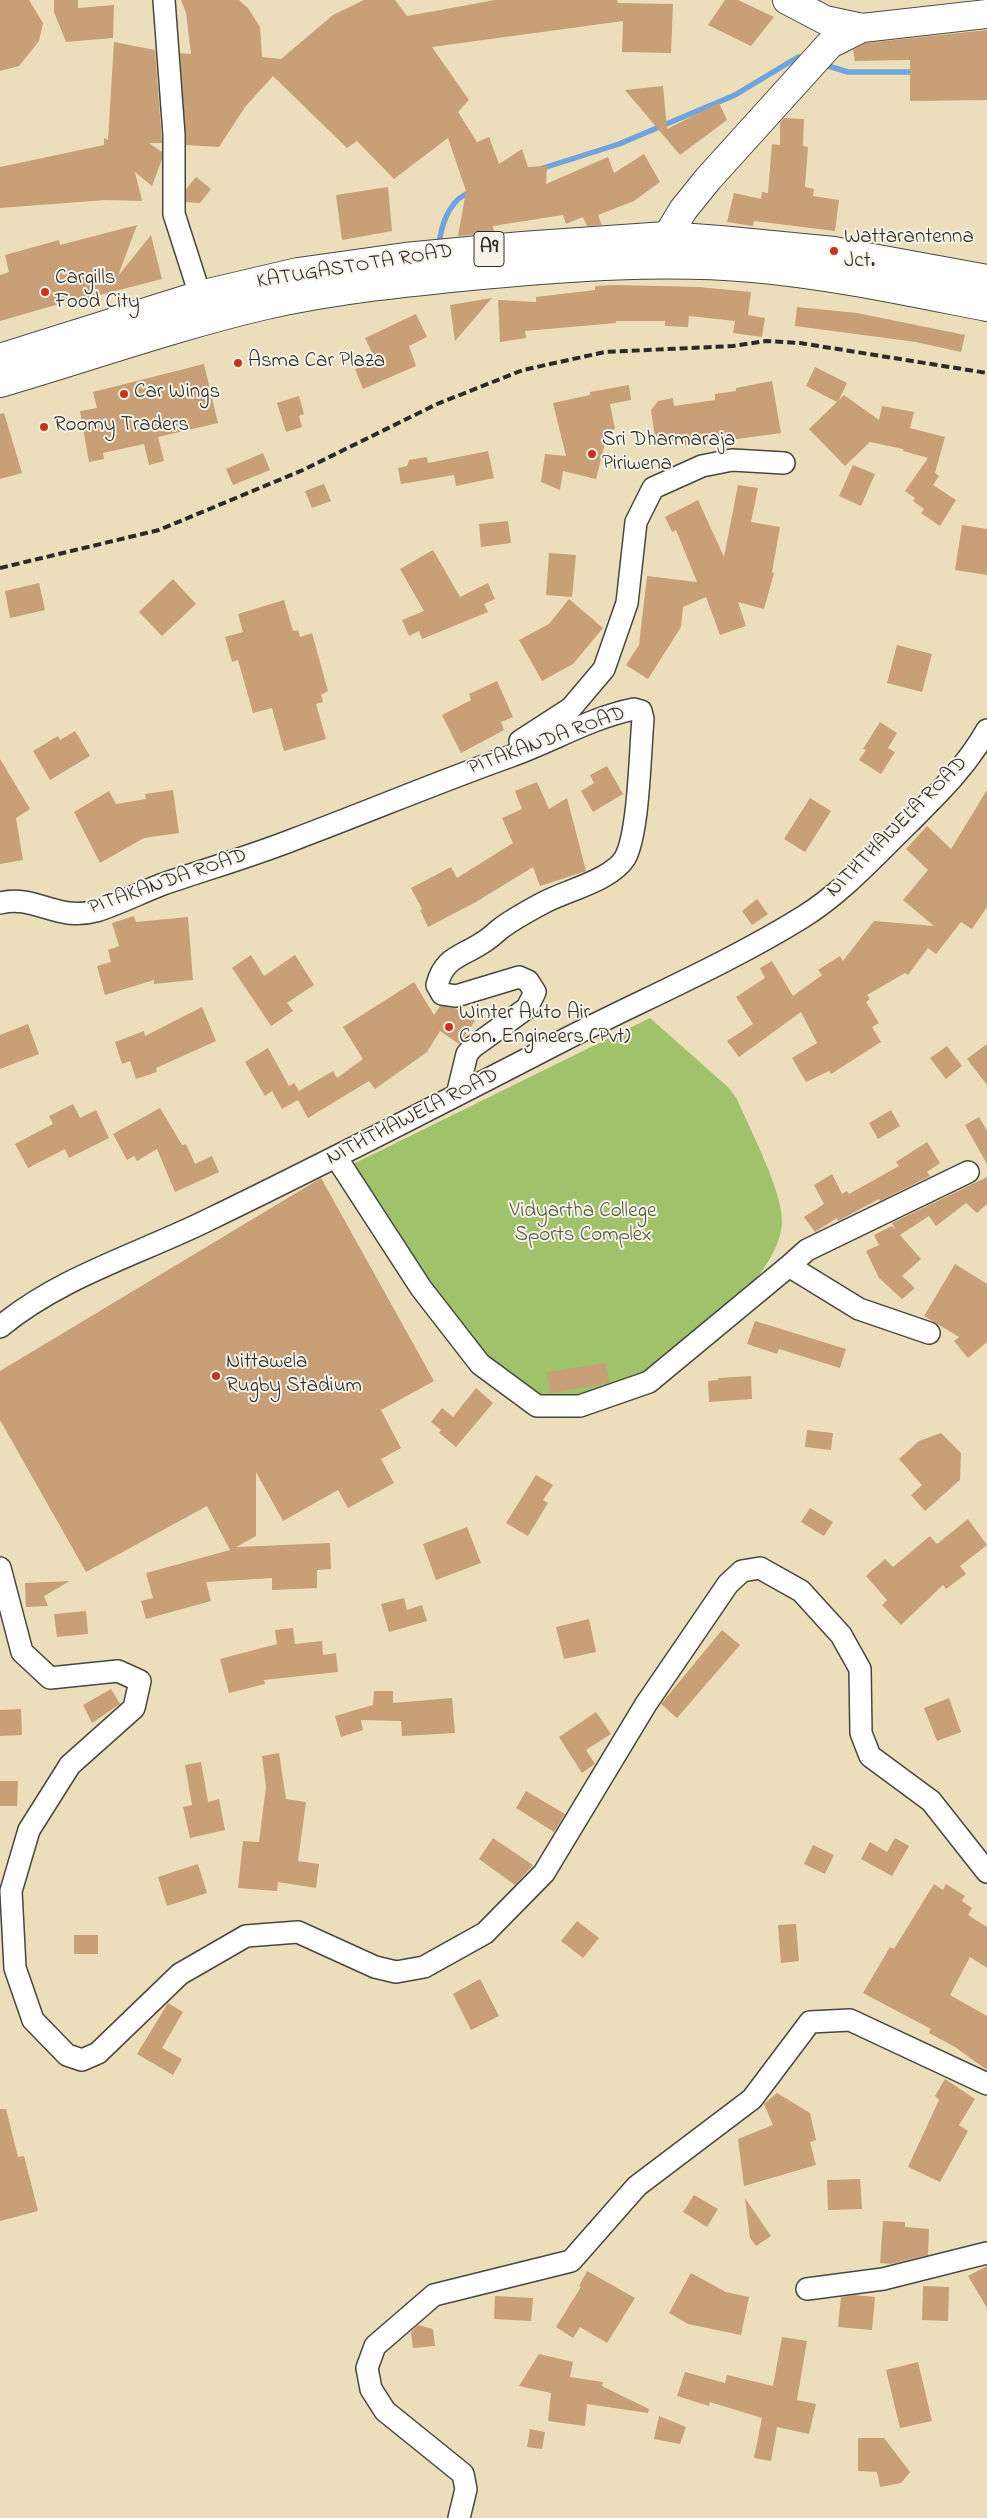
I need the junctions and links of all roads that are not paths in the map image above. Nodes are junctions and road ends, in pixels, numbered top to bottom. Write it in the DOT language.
graph roads {
  1 [pos="164,0"];
  2 [pos="787,0"];
  3 [pos="987,14"];
  4 [pos="862,28"];
  5 [pos="666,236"];
  6 [pos="652,263"];
  7 [pos="987,279"];
  8 [pos="200,295"];
  9 [pos="987,307"];
  10 [pos="0,358"];
  11 [pos="0,383"];
  12 [pos="784,464"];
  13 [pos="987,730"];
  14 [pos="481,766"];
  15 [pos="0,903"];
  16 [pos="457,1095"];
  17 [pos="336,1157"];
  18 [pos="968,1172"];
  19 [pos="788,1266"];
  20 [pos="0,1327"];
  21 [pos="929,1333"];
  22 [pos="0,1568"];
  23 [pos="987,1872"];
  24 [pos="987,2084"];
  25 [pos="987,2253"];
  26 [pos="806,2289"];
  27 [pos="459,2518"];
  1 -- 8 [label="street"];
  2 -- 4 [label="main road"];
  3 -- 4 [label="main road"];
  4 -- 5 [label="main road"];
  5 -- 6 [label="main road"];
  5 -- 7 [label="main road, KATUGASTOTA ROAD / A9"];
  5 -- 8 [label="main road, KATUGASTOTA ROAD / A9"];
  6 -- 9 [label="main road, KATUGASTOTA ROAD / A9"];
  6 -- 11 [label="main road, KATUGASTOTA ROAD / A9"];
  8 -- 10 [label="main road, KATUGASTOTA ROAD / A9"];
  12 -- 14 [label="street"];
  13 -- 16 [label="street, NITHTHAWELA ROAD"];
  14 -- 15 [label="street, PITAKANDA ROAD"];
  14 -- 16 [label="street, PITAKANDA ROAD"];
  16 -- 17 [label="street, NITHTHAWELA ROAD"];
  17 -- 19 [label="street"];
  17 -- 20 [label="street, NITHTHAWELA ROAD"];
  18 -- 19 [label="street"];
  19 -- 21 [label="street"];
  22 -- 23 [label="street"];
  24 -- 27 [label="street"];
  25 -- 26 [label="street"];
}
